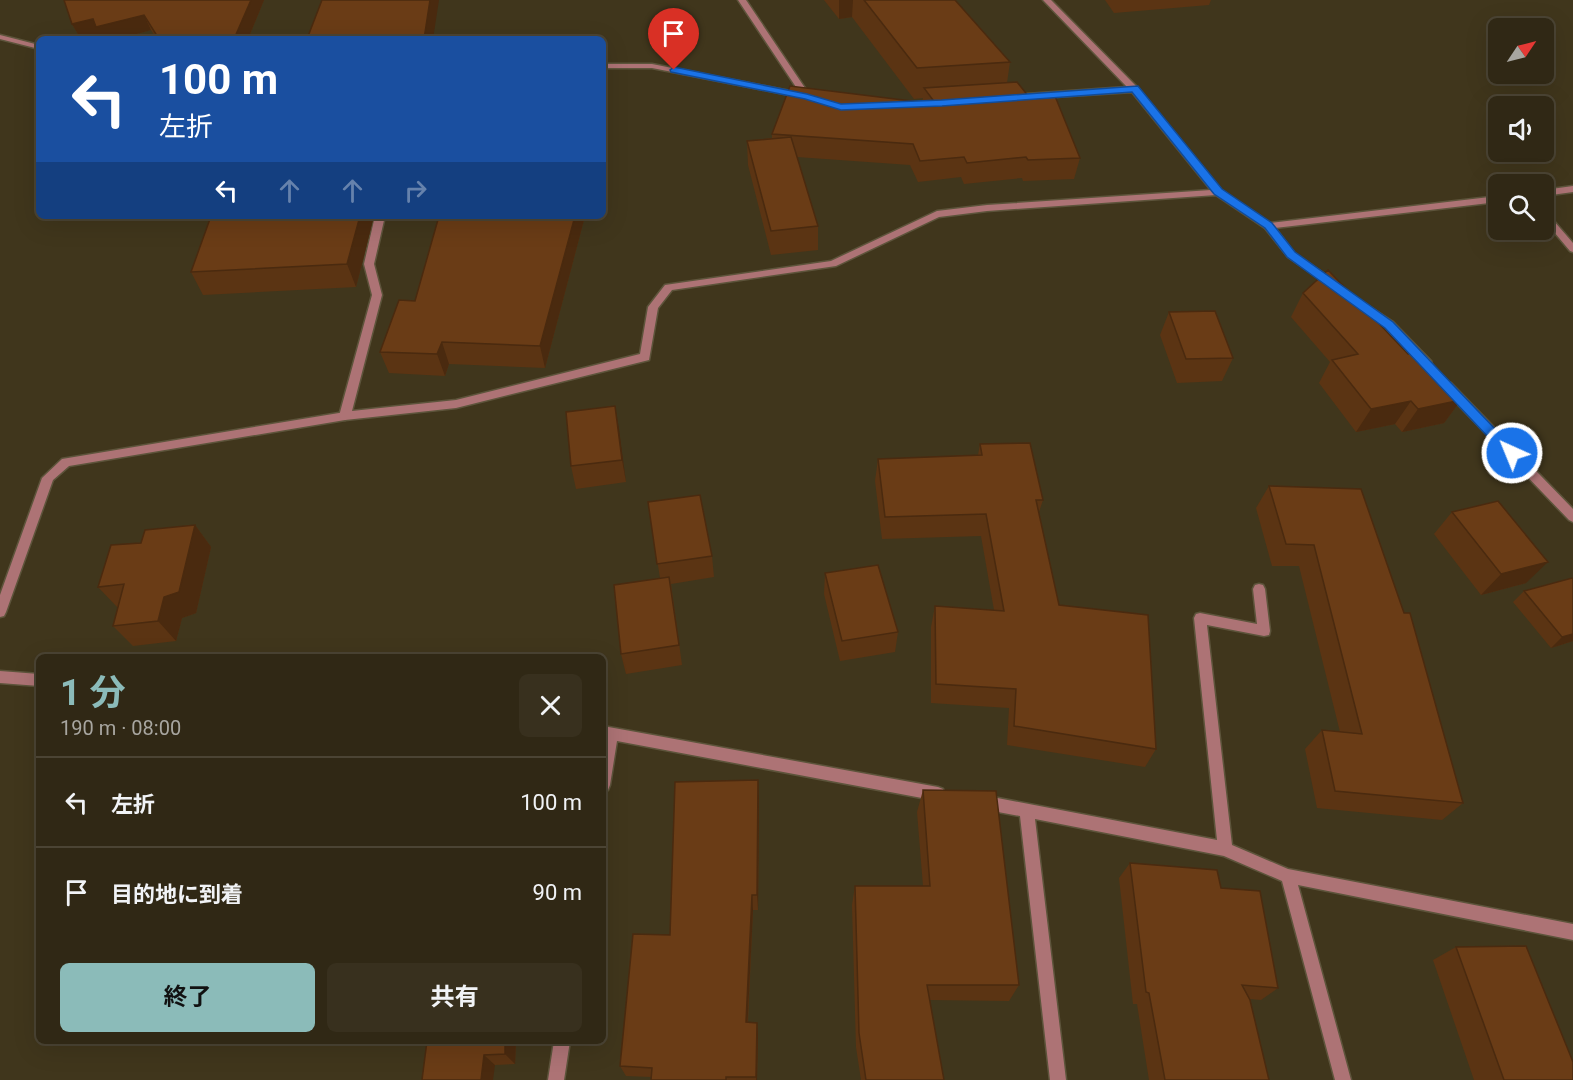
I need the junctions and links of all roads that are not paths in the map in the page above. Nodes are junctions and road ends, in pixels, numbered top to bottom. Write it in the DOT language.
graph roads {
  1 [pos="742,0"];
  2 [pos="1047,0"];
  3 [pos="0,36"];
  4 [pos="36,46"];
  5 [pos="606,66"];
  6 [pos="1134,88"];
  7 [pos="807,97"];
  8 [pos="998,99"];
  9 [pos="818,100"];
  10 [pos="1573,189"];
  11 [pos="1218,192"];
  12 [pos="1554,192"];
  13 [pos="1488,200"];
  14 [pos="379,219"];
  15 [pos="1269,226"];
  16 [pos="1554,227"];
  17 [pos="1573,249"];
  18 [pos="345,416"];
  19 [pos="1573,517"];
  20 [pos="1259,589"];
  21 [pos="0,612"];
  22 [pos="0,677"];
  23 [pos="36,680"];
  24 [pos="607,733"];
  25 [pos="1027,811"];
  26 [pos="1225,849"];
  27 [pos="1288,876"];
  28 [pos="1573,932"];
  29 [pos="562,1044"];
  30 [pos="556,1080"];
  31 [pos="1058,1080"];
  32 [pos="1343,1080"];
  1 -- 7 [label="street"];
  2 -- 6 [label="street"];
  3 -- 4 [label="street"];
  5 -- 7 [label="street"];
  6 -- 8 [label="street"];
  6 -- 11 [label="street"];
  7 -- 9 [label="street"];
  10 -- 12 [label="street"];
  11 -- 15 [label="street"];
  11 -- 18 [label="street"];
  13 -- 15 [label="street"];
  14 -- 18 [label="street"];
  15 -- 19 [label="street"];
  16 -- 17 [label="street"];
  18 -- 21 [label="street"];
  20 -- 26 [label="street"];
  22 -- 23 [label="street"];
  24 -- 25 [label="street"];
  25 -- 26 [label="street"];
  25 -- 31 [label="street"];
  26 -- 27 [label="street"];
  27 -- 28 [label="street"];
  27 -- 32 [label="street"];
  29 -- 30 [label="street"];
}
